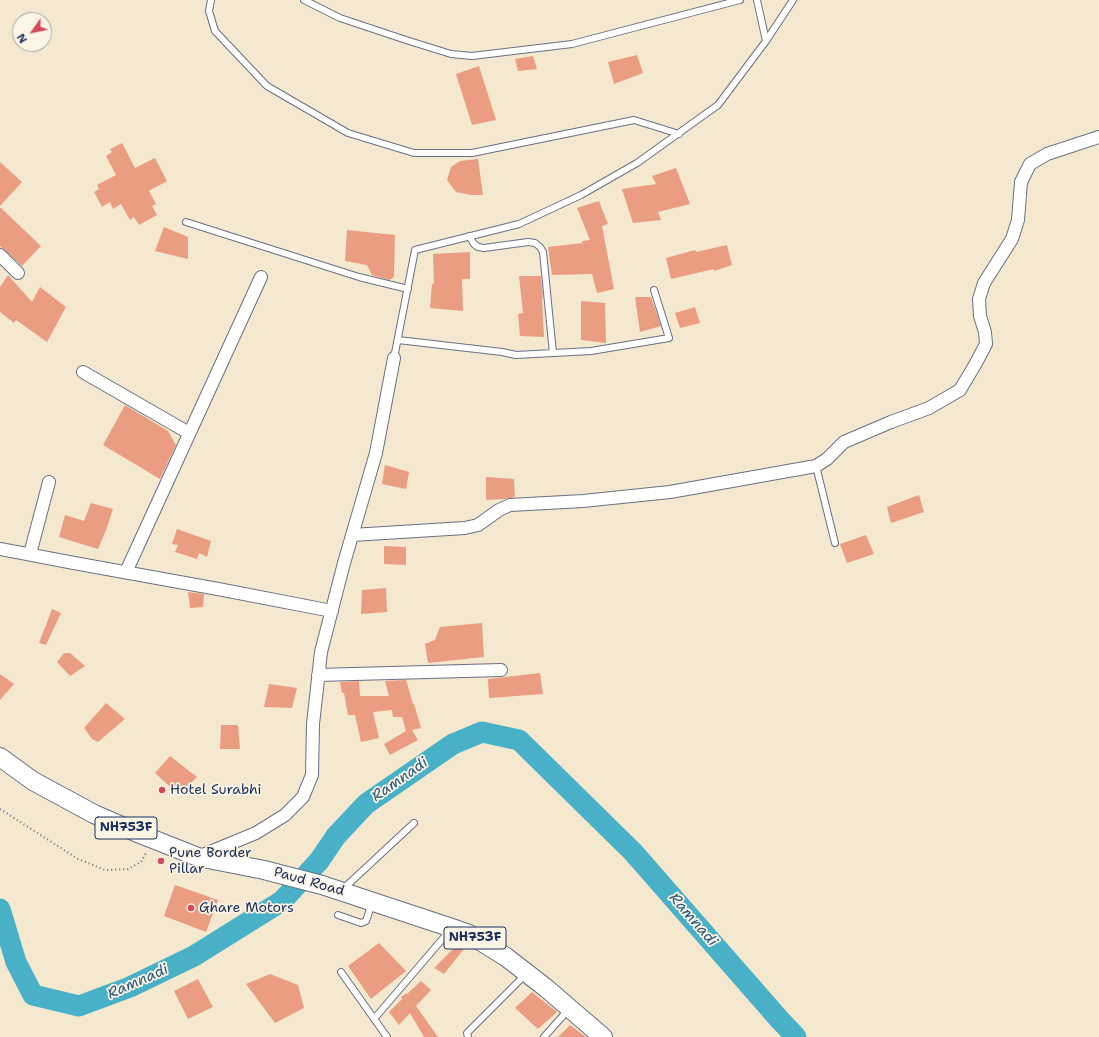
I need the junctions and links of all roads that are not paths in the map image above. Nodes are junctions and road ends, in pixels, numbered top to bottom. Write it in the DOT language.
graph roads {
  1 [pos="211,0"];
  2 [pos="304,0"];
  3 [pos="740,0"];
  4 [pos="757,0"];
  5 [pos="793,0"];
  6 [pos="766,41"];
  7 [pos="679,134"];
  8 [pos="1099,137"];
  9 [pos="186,222"];
  10 [pos="469,236"];
  11 [pos="0,255"];
  12 [pos="18,273"];
  13 [pos="261,277"];
  14 [pos="408,289"];
  15 [pos="654,290"];
  16 [pos="398,340"];
  17 [pos="553,353"];
  18 [pos="394,358"];
  19 [pos="83,372"];
  20 [pos="189,433"];
  21 [pos="816,466"];
  22 [pos="49,482"];
  23 [pos="352,535"];
  24 [pos="835,543"];
  25 [pos="0,549"];
  26 [pos="30,554"];
  27 [pos="126,572"];
  28 [pos="332,611"];
  29 [pos="501,670"];
  30 [pos="318,675"];
  31 [pos="0,757"];
  32 [pos="414,823"];
  33 [pos="198,857"];
  34 [pos="341,891"];
  35 [pos="372,901"];
  36 [pos="338,915"];
  37 [pos="452,928"];
  38 [pos="341,972"];
  39 [pos="527,973"];
  40 [pos="570,1008"];
  41 [pos="374,1019"];
  42 [pos="387,1037"];
  43 [pos="468,1037"];
  44 [pos="544,1037"];
  45 [pos="603,1037"];
  1 -- 7 [label="lane"];
  2 -- 3 [label="lane"];
  4 -- 6 [label="lane"];
  5 -- 6 [label="lane"];
  6 -- 7 [label="lane"];
  7 -- 10 [label="lane"];
  8 -- 21 [label="street"];
  9 -- 14 [label="lane"];
  10 -- 14 [label="lane"];
  10 -- 17 [label="lane"];
  11 -- 12 [label="street"];
  13 -- 20 [label="street"];
  14 -- 16 [label="lane"];
  15 -- 17 [label="lane"];
  16 -- 17 [label="lane"];
  16 -- 18 [label="lane"];
  18 -- 23 [label="street"];
  19 -- 20 [label="street"];
  20 -- 27 [label="street"];
  21 -- 23 [label="street"];
  21 -- 24 [label="lane"];
  22 -- 26 [label="street"];
  23 -- 28 [label="street"];
  25 -- 26 [label="street"];
  26 -- 27 [label="street"];
  27 -- 28 [label="street"];
  28 -- 30 [label="street"];
  29 -- 30 [label="street"];
  30 -- 33 [label="street"];
  31 -- 33 [label="main road, Paud Road / NH753F"];
  32 -- 34 [label="lane"];
  33 -- 34 [label="main road, Paud Road / NH753F"];
  34 -- 35 [label="main road, Paud Road / NH753F"];
  35 -- 36 [label="lane"];
  35 -- 37 [label="main road, Paud Road / NH753F"];
  37 -- 39 [label="main road, Paud Road / NH753F"];
  37 -- 41 [label="lane"];
  38 -- 41 [label="lane"];
  39 -- 40 [label="main road, Paud Road / NH753F"];
  39 -- 43 [label="lane"];
  40 -- 44 [label="lane"];
  40 -- 45 [label="main road, Paud Road / NH753F"];
  41 -- 42 [label="lane"];
}
